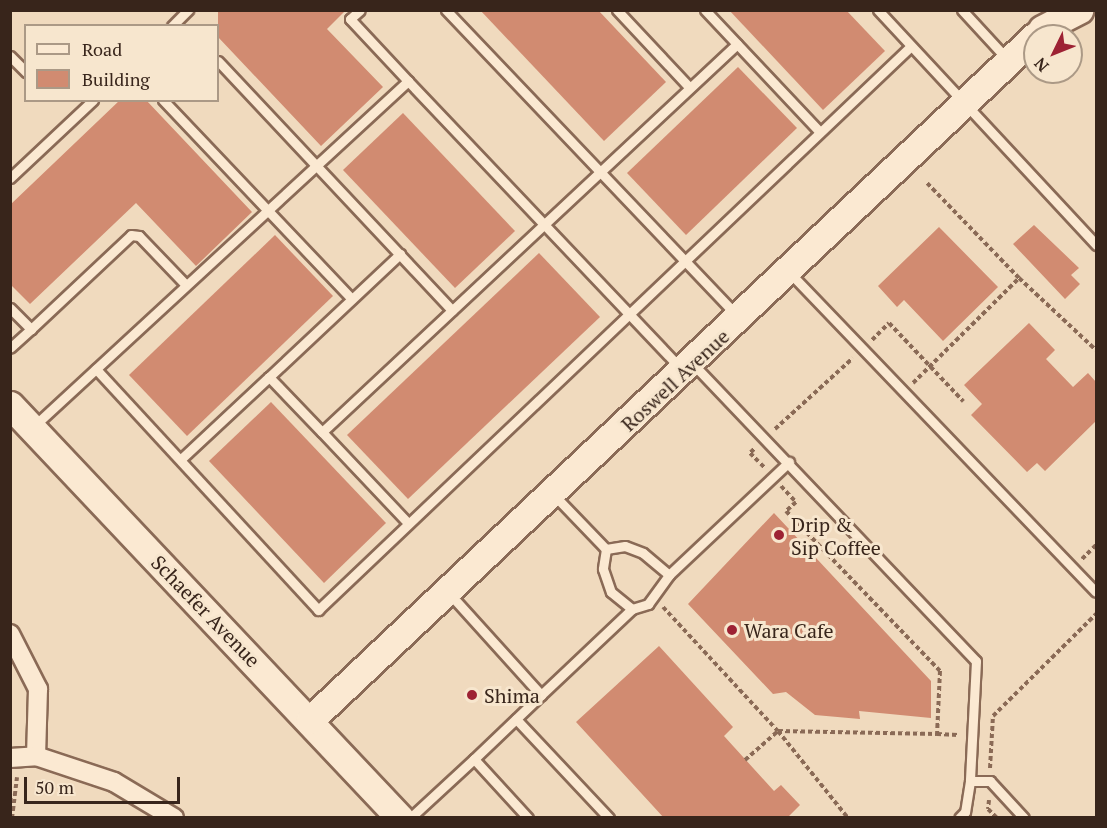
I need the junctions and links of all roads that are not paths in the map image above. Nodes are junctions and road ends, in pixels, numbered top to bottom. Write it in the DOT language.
graph roads {
  1 [pos="188,10"];
  2 [pos="360,10"];
  3 [pos="446,10"];
  4 [pos="616,10"];
  5 [pos="705,10"];
  6 [pos="878,10"];
  7 [pos="962,10"];
  8 [pos="1079,10"];
  9 [pos="178,24"];
  10 [pos="1050,24"];
  11 [pos="737,44"];
  12 [pos="911,46"];
  13 [pos="1023,48"];
  14 [pos="10,56"];
  15 [pos="219,62"];
  16 [pos="1010,62"];
  17 [pos="24,70"];
  18 [pos="408,81"];
  19 [pos="689,87"];
  20 [pos="91,102"];
  21 [pos="165,102"];
  22 [pos="966,104"];
  23 [pos="819,131"];
  24 [pos="318,168"];
  25 [pos="599,172"];
  26 [pos="10,178"];
  27 [pos="268,211"];
  28 [pos="545,225"];
  29 [pos="1096,245"];
  30 [pos="400,254"];
  31 [pos="683,261"];
  32 [pos="789,272"];
  33 [pos="184,283"];
  34 [pos="352,299"];
  35 [pos="10,308"];
  36 [pos="452,310"];
  37 [pos="628,313"];
  38 [pos="740,319"];
  39 [pos="31,329"];
  40 [pos="10,348"];
  41 [pos="688,368"];
  42 [pos="96,369"];
  43 [pos="269,377"];
  44 [pos="10,405"];
  45 [pos="32,428"];
  46 [pos="322,432"];
  47 [pos="181,459"];
  48 [pos="789,462"];
  49 [pos="554,494"];
  50 [pos="408,523"];
  51 [pos="606,549"];
  52 [pos="669,575"];
  53 [pos="448,592"];
  54 [pos="1096,592"];
  55 [pos="632,609"];
  56 [pos="10,634"];
  57 [pos="541,695"];
  58 [pos="516,719"];
  59 [pos="310,720"];
  60 [pos="22,757"];
  61 [pos="474,759"];
  62 [pos="970,780"];
  63 [pos="174,818"];
  64 [pos="400,818"];
  65 [pos="411,818"];
  66 [pos="528,818"];
  67 [pos="609,818"];
  68 [pos="959,818"];
  69 [pos="1024,818"];
  1 -- 9 [label="lane"];
  2 -- 18 [label="lane"];
  3 -- 25 [label="lane"];
  4 -- 19 [label="lane"];
  5 -- 11 [label="lane"];
  6 -- 12 [label="lane"];
  7 -- 16 [label="lane"];
  8 -- 10 [label="street, Roswell Avenue"];
  11 -- 19 [label="lane"];
  11 -- 23 [label="lane"];
  12 -- 22 [label="lane"];
  12 -- 23 [label="lane"];
  13 -- 16 [label="street, Roswell Avenue"];
  14 -- 17 [label="lane"];
  15 -- 24 [label="lane"];
  16 -- 22 [label="street, Roswell Avenue"];
  18 -- 24 [label="lane"];
  18 -- 28 [label="lane"];
  19 -- 25 [label="lane"];
  20 -- 26 [label="lane"];
  21 -- 27 [label="lane"];
  22 -- 29 [label="lane"];
  22 -- 32 [label="street, Roswell Avenue"];
  23 -- 31 [label="lane"];
  24 -- 27 [label="lane"];
  24 -- 30 [label="lane"];
  25 -- 28 [label="lane"];
  25 -- 31 [label="lane"];
  27 -- 33 [label="lane"];
  27 -- 34 [label="lane"];
  28 -- 36 [label="lane"];
  28 -- 37 [label="lane"];
  30 -- 34 [label="lane"];
  30 -- 36 [label="lane"];
  31 -- 37 [label="lane"];
  31 -- 38 [label="lane"];
  32 -- 38 [label="street, Roswell Avenue"];
  32 -- 54 [label="lane"];
  33 -- 39 [label="lane"];
  33 -- 42 [label="lane"];
  34 -- 43 [label="lane"];
  35 -- 39 [label="lane"];
  36 -- 46 [label="lane"];
  37 -- 41 [label="lane"];
  37 -- 50 [label="lane"];
  38 -- 41 [label="street, Roswell Avenue"];
  39 -- 40 [label="lane"];
  41 -- 48 [label="lane"];
  41 -- 49 [label="street, Roswell Avenue"];
  42 -- 45 [label="lane"];
  42 -- 47 [label="lane"];
  43 -- 46 [label="lane"];
  43 -- 47 [label="lane"];
  44 -- 45 [label="street, Schaefer Avenue"];
  45 -- 59 [label="street, Schaefer Avenue"];
  46 -- 50 [label="lane"];
  47 -- 50 [label="lane"];
  48 -- 52 [label="lane"];
  48 -- 62 [label="lane"];
  49 -- 51 [label="lane"];
  49 -- 53 [label="street, Roswell Avenue"];
  51 -- 52 [label="lane"];
  51 -- 55 [label="lane"];
  52 -- 55 [label="lane"];
  53 -- 57 [label="lane"];
  53 -- 59 [label="street, Roswell Avenue"];
  55 -- 57 [label="lane"];
  56 -- 60 [label="street"];
  57 -- 58 [label="lane"];
  58 -- 61 [label="lane"];
  58 -- 67 [label="lane"];
  59 -- 64 [label="street, Schaefer Avenue"];
  60 -- 63 [label="street"];
  61 -- 65 [label="lane"];
  61 -- 66 [label="lane"];
  62 -- 68 [label="lane"];
  62 -- 69 [label="lane"];
}
